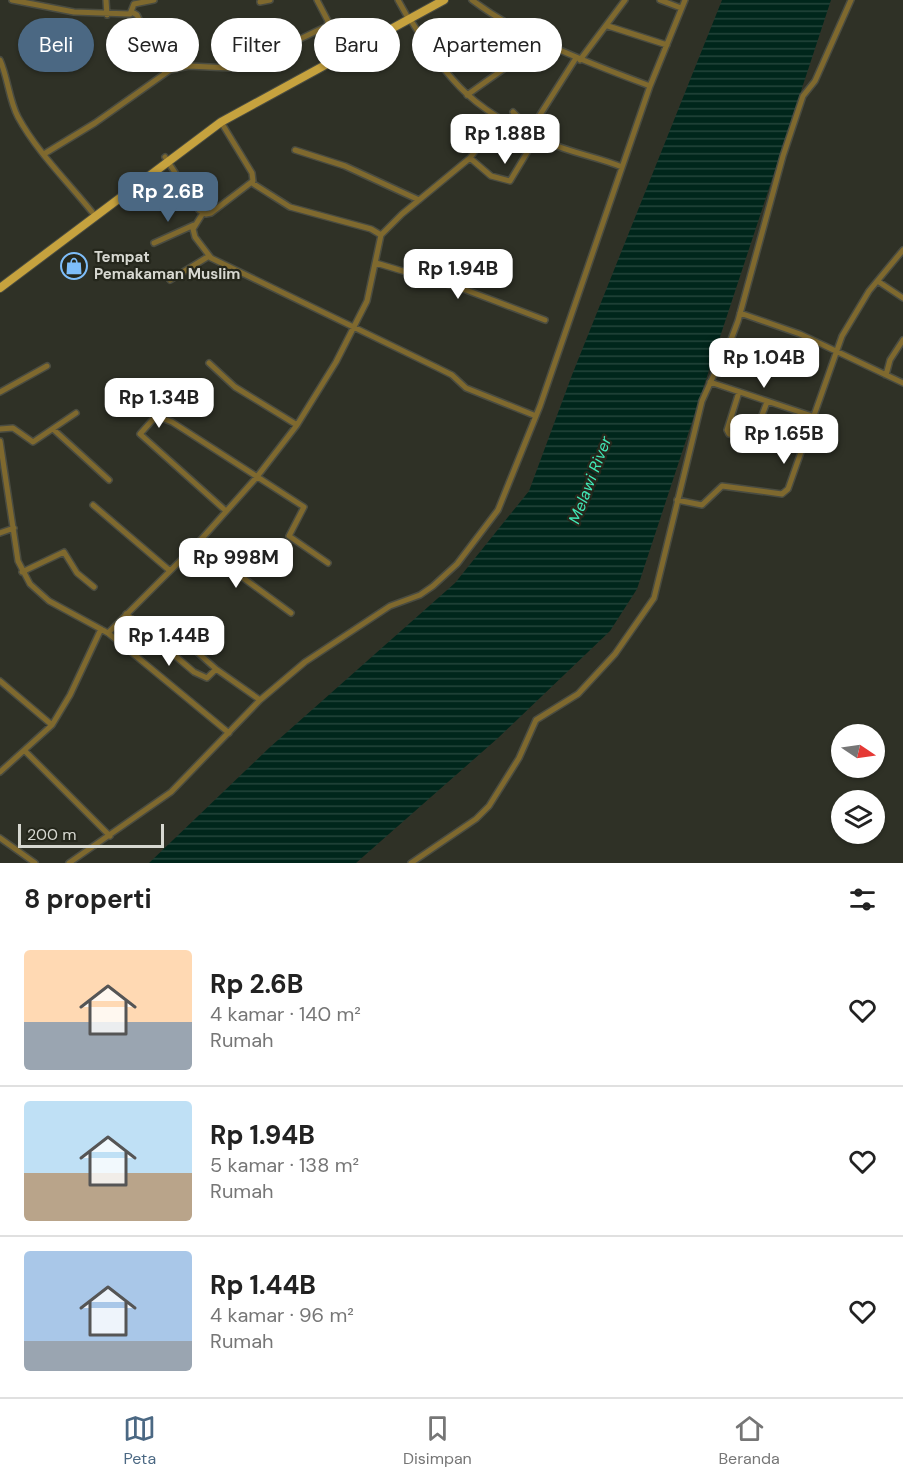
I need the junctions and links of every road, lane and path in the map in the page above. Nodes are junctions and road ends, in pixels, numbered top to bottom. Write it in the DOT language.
graph roads {
  1 [pos="12,0"];
  2 [pos="106,0"];
  3 [pos="154,0"];
  4 [pos="270,0"];
  5 [pos="317,0"];
  6 [pos="398,0"];
  7 [pos="435,0"];
  8 [pos="444,0"];
  9 [pos="472,0"];
  10 [pos="625,0"];
  11 [pos="660,0"];
  12 [pos="684,0"];
  13 [pos="851,0"];
  14 [pos="260,2"];
  15 [pos="681,8"];
  16 [pos="132,12"];
  17 [pos="107,15"];
  18 [pos="409,17"];
  19 [pos="326,18"];
  20 [pos="499,18"];
  21 [pos="400,21"];
  22 [pos="608,26"];
  23 [pos="314,32"];
  24 [pos="667,45"];
  25 [pos="562,51"];
  26 [pos="578,59"];
  27 [pos="0,60"];
  28 [pos="314,65"];
  29 [pos="499,72"];
  30 [pos="165,73"];
  31 [pos="650,86"];
  32 [pos="467,95"];
  33 [pos="513,112"];
  34 [pos="499,118"];
  35 [pos="221,122"];
  36 [pos="529,130"];
  37 [pos="295,150"];
  38 [pos="44,154"];
  39 [pos="470,158"];
  40 [pos="166,159"];
  41 [pos="622,167"];
  42 [pos="252,183"];
  43 [pos="419,200"];
  44 [pos="93,213"];
  45 [pos="203,213"];
  46 [pos="194,225"];
  47 [pos="381,235"];
  48 [pos="154,243"];
  49 [pos="903,250"];
  50 [pos="208,256"];
  51 [pos="376,263"];
  52 [pos="170,280"];
  53 [pos="879,282"];
  54 [pos="0,283"];
  55 [pos="0,288"];
  56 [pos="903,298"];
  57 [pos="740,313"];
  58 [pos="545,320"];
  59 [pos="354,329"];
  60 [pos="903,340"];
  61 [pos="836,351"];
  62 [pos="209,363"];
  63 [pos="47,366"];
  64 [pos="886,375"];
  65 [pos="710,381"];
  66 [pos="903,383"];
  67 [pos="0,392"];
  68 [pos="739,392"];
  69 [pos="767,402"];
  70 [pos="76,413"];
  71 [pos="536,416"];
  72 [pos="812,416"];
  73 [pos="297,425"];
  74 [pos="0,429"];
  75 [pos="53,429"];
  76 [pos="0,441"];
  77 [pos="256,478"];
  78 [pos="110,480"];
  79 [pos="677,500"];
  80 [pos="93,505"];
  81 [pos="225,511"];
  82 [pos="14,528"];
  83 [pos="0,533"];
  84 [pos="196,544"];
  85 [pos="328,563"];
  86 [pos="169,570"];
  87 [pos="22,572"];
  88 [pos="94,587"];
  89 [pos="291,613"];
  90 [pos="126,614"];
  91 [pos="101,629"];
  92 [pos="108,633"];
  93 [pos="177,634"];
  94 [pos="216,669"];
  95 [pos="0,681"];
  96 [pos="260,700"];
  97 [pos="52,725"];
  98 [pos="229,734"];
  99 [pos="26,751"];
  100 [pos="0,763"];
  101 [pos="6,767"];
  102 [pos="0,772"];
  103 [pos="110,836"];
  104 [pos="0,838"];
  105 [pos="35,863"];
  106 [pos="69,863"];
  107 [pos="411,863"];
  1 -- 17 [label="street"];
  2 -- 17 [label="street"];
  3 -- 16 [label="street"];
  4 -- 14 [label="street"];
  5 -- 19 [label="street"];
  6 -- 18 [label="street"];
  7 -- 18 [label="main road"];
  8 -- 18 [label="main road"];
  9 -- 20 [label="street"];
  10 -- 22 [label="street"];
  11 -- 15 [label="street"];
  12 -- 15 [label="street"];
  13 -- 57 [label="street"];
  15 -- 24 [label="street"];
  16 -- 17 [label="street"];
  16 -- 30 [label="street"];
  18 -- 21 [label="main road"];
  18 -- 32 [label="street"];
  18 -- 35 [label="main road"];
  22 -- 24 [label="street"];
  22 -- 26 [label="street"];
  23 -- 30 [label="street"];
  24 -- 31 [label="street"];
  25 -- 26 [label="street"];
  26 -- 31 [label="street"];
  26 -- 36 [label="street"];
  27 -- 38 [label="street"];
  28 -- 40 [label="main road"];
  29 -- 32 [label="street"];
  30 -- 38 [label="street"];
  31 -- 41 [label="street"];
  32 -- 34 [label="street"];
  33 -- 36 [label="street"];
  34 -- 36 [label="street"];
  34 -- 39 [label="street"];
  35 -- 40 [label="main road"];
  35 -- 42 [label="street"];
  36 -- 39 [label="street"];
  36 -- 41 [label="street"];
  37 -- 43 [label="street"];
  38 -- 44 [label="street"];
  39 -- 43 [label="street"];
  40 -- 44 [label="main road"];
  40 -- 45 [label="street"];
  40 -- 55 [label="main road"];
  41 -- 71 [label="street"];
  42 -- 45 [label="street"];
  42 -- 47 [label="street"];
  43 -- 47 [label="street"];
  44 -- 54 [label="main road"];
  45 -- 46 [label="street"];
  46 -- 48 [label="street"];
  46 -- 50 [label="street"];
  47 -- 51 [label="street"];
  49 -- 53 [label="street"];
  50 -- 52 [label="street"];
  50 -- 59 [label="street"];
  51 -- 58 [label="street"];
  51 -- 59 [label="street"];
  53 -- 56 [label="street"];
  53 -- 61 [label="street"];
  57 -- 61 [label="street"];
  57 -- 65 [label="street"];
  59 -- 71 [label="street"];
  59 -- 73 [label="street"];
  60 -- 64 [label="street"];
  61 -- 64 [label="street"];
  61 -- 72 [label="street"];
  62 -- 73 [label="street"];
  63 -- 67 [label="street"];
  64 -- 66 [label="street"];
  65 -- 68 [label="street"];
  65 -- 79 [label="street"];
  68 -- 69 [label="street"];
  68 -- 69 [label="street"];
  69 -- 72 [label="street"];
  70 -- 75 [label="street"];
  71 -- 96 [label="street"];
  72 -- 79 [label="street"];
  73 -- 77 [label="street"];
  74 -- 75 [label="street"];
  75 -- 78 [label="street"];
  76 -- 82 [label="street"];
  77 -- 81 [label="street"];
  77 -- 81 [label="street"];
  77 -- 85 [label="street"];
  79 -- 107 [label="street"];
  80 -- 86 [label="street"];
  81 -- 84 [label="street"];
  82 -- 83 [label="street"];
  82 -- 87 [label="street"];
  84 -- 86 [label="street"];
  84 -- 89 [label="street"];
  86 -- 90 [label="street"];
  87 -- 88 [label="street"];
  87 -- 91 [label="street"];
  90 -- 92 [label="street"];
  90 -- 94 [label="street"];
  91 -- 92 [label="street"];
  91 -- 97 [label="street"];
  92 -- 98 [label="street"];
  93 -- 94 [label="street"];
  94 -- 96 [label="street"];
  95 -- 97 [label="street"];
  96 -- 98 [label="street"];
  97 -- 99 [label="street"];
  98 -- 103 [label="street"];
  99 -- 101 [label="street"];
  99 -- 103 [label="street"];
  100 -- 101 [label="street"];
  101 -- 102 [label="street"];
  103 -- 106 [label="street"];
  104 -- 105 [label="street"];
}
